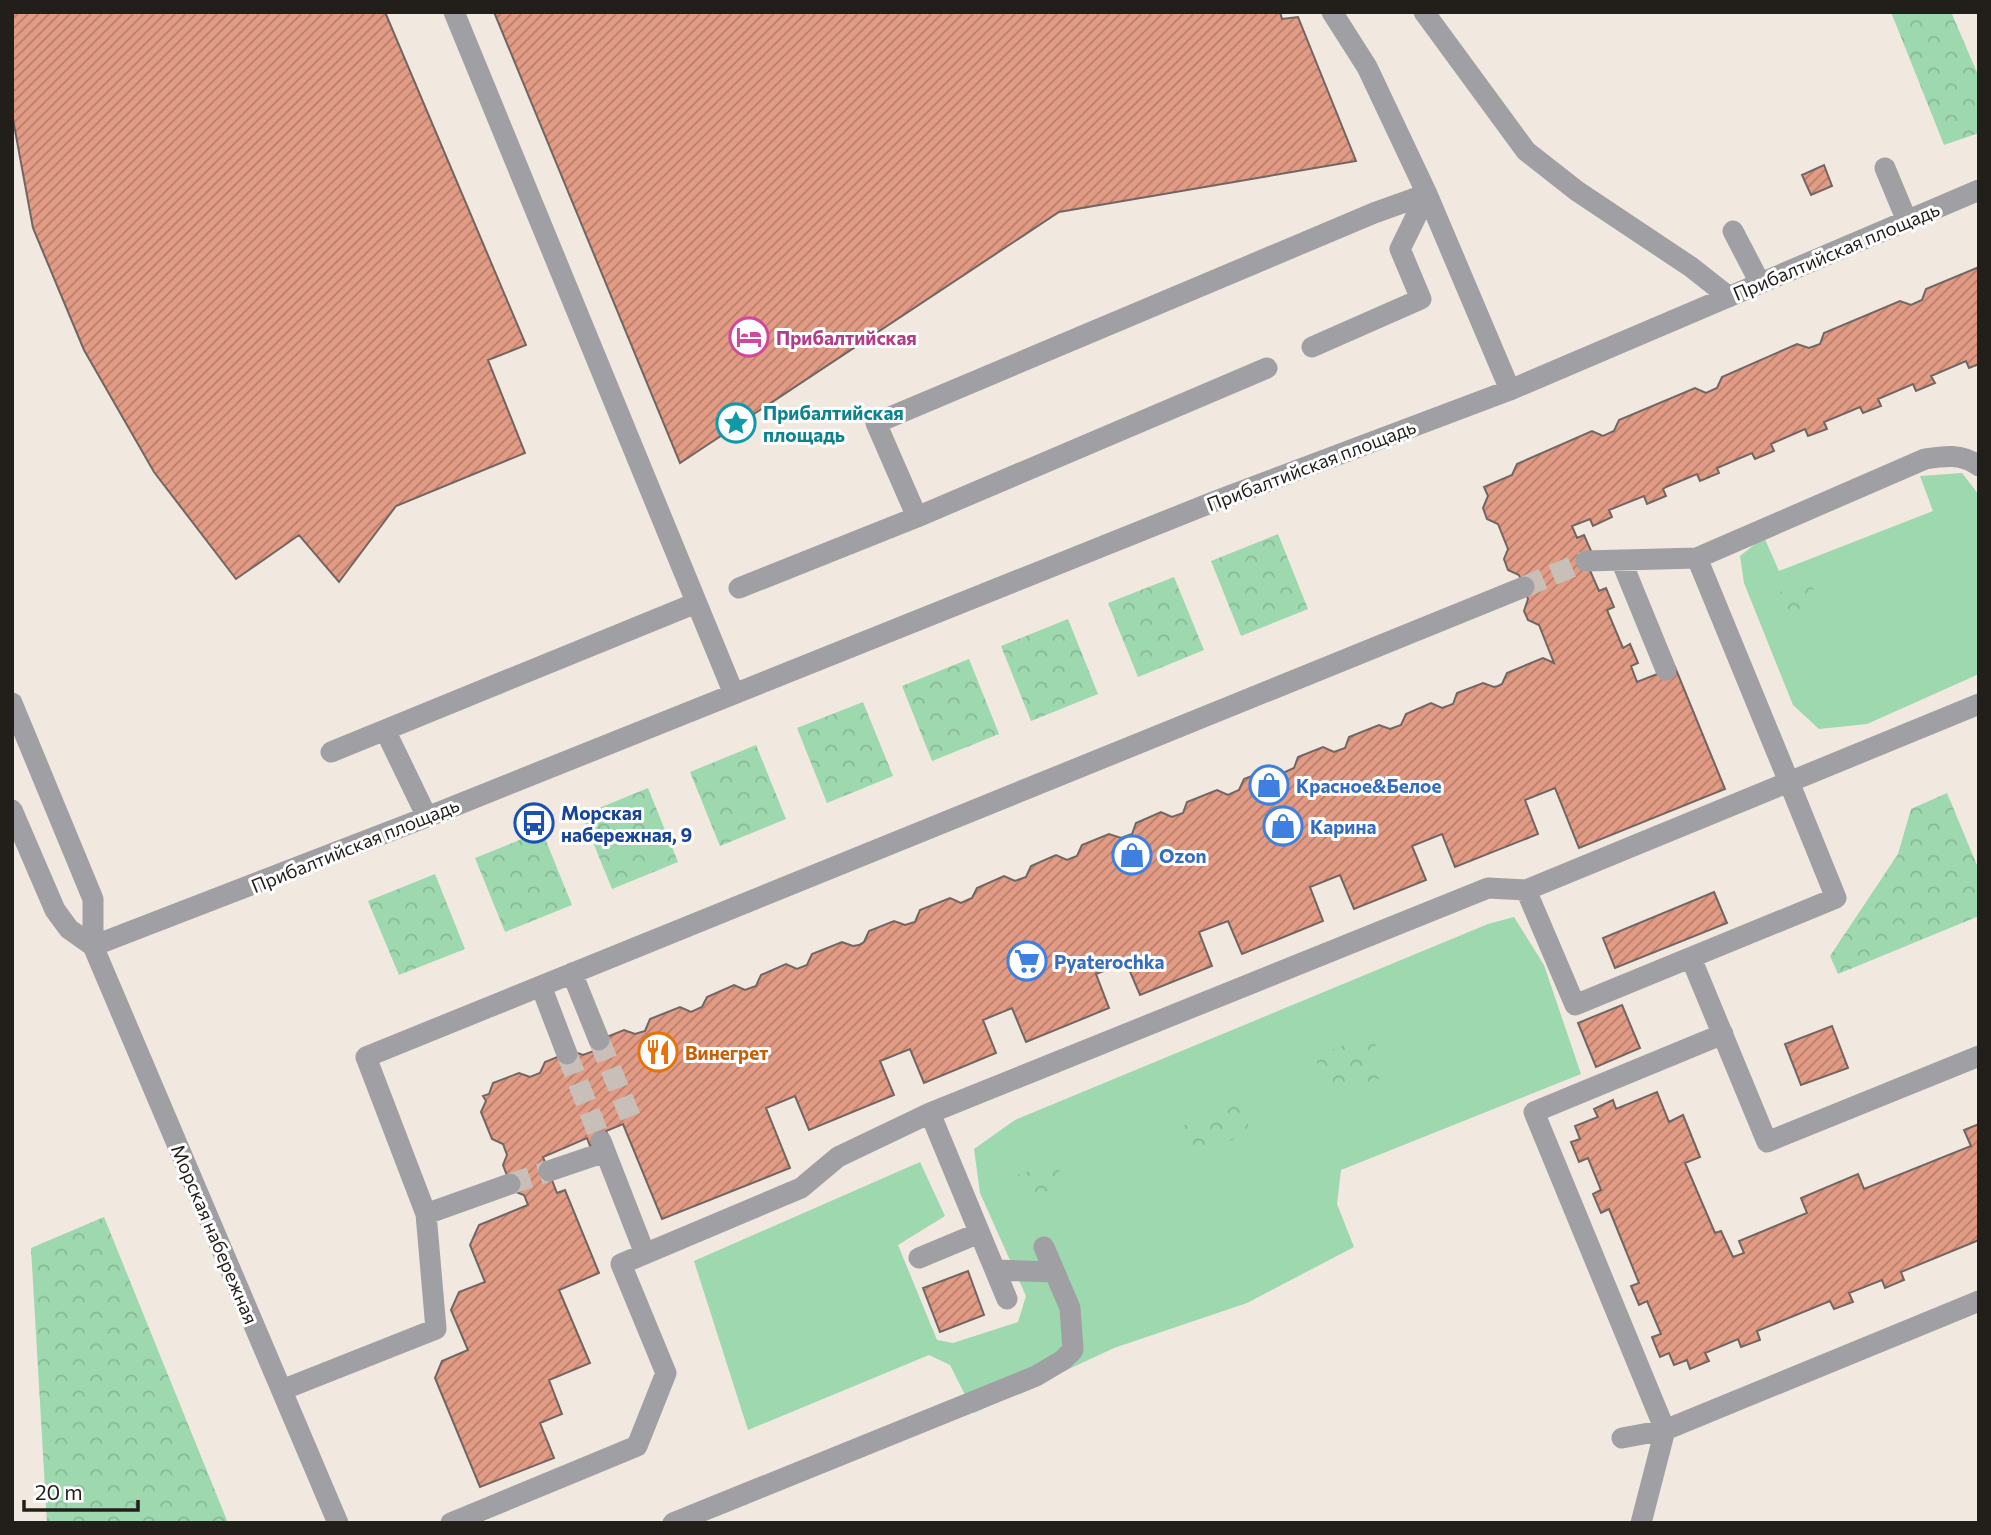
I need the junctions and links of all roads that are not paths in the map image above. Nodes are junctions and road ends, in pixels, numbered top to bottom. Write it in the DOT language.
graph roads {
  1 [pos="453,12"];
  2 [pos="1332,12"];
  3 [pos="1424,12"];
  4 [pos="1885,168"];
  5 [pos="1979,190"];
  6 [pos="1427,194"];
  7 [pos="1907,221"];
  8 [pos="1733,231"];
  9 [pos="1760,283"];
  10 [pos="1728,297"];
  11 [pos="1312,347"];
  12 [pos="1267,368"];
  13 [pos="1510,390"];
  14 [pos="1979,466"];
  15 [pos="917,517"];
  16 [pos="1697,558"];
  17 [pos="1620,560"];
  18 [pos="1586,561"];
  19 [pos="1524,587"];
  20 [pos="739,588"];
  21 [pos="696,603"];
  22 [pos="1666,670"];
  23 [pos="734,694"];
  24 [pos="12,703"];
  25 [pos="1979,704"];
  26 [pos="385,730"];
  27 [pos="331,752"];
  28 [pos="1789,782"];
  29 [pos="12,810"];
  30 [pos="427,817"];
  31 [pos="1526,890"];
  32 [pos="93,946"];
  33 [pos="1691,958"];
  34 [pos="572,973"];
  35 [pos="541,986"];
  36 [pos="1723,1034"];
  37 [pos="599,1040"];
  38 [pos="567,1054"];
  39 [pos="1979,1056"];
  40 [pos="930,1113"];
  41 [pos="549,1171"];
  42 [pos="510,1184"];
  43 [pos="426,1214"];
  44 [pos="979,1233"];
  45 [pos="1044,1247"];
  46 [pos="645,1254"];
  47 [pos="919,1258"];
  48 [pos="995,1270"];
  49 [pos="1054,1272"];
  50 [pos="1007,1300"];
  51 [pos="1979,1301"];
  52 [pos="282,1390"];
  53 [pos="1665,1430"];
  54 [pos="1622,1438"];
  55 [pos="703,1517"];
  56 [pos="338,1523"];
  57 [pos="451,1523"];
  58 [pos="673,1523"];
  59 [pos="1641,1523"];
  1 -- 21 [label="street"];
  2 -- 6 [label="street"];
  3 -- 10 [label="street"];
  4 -- 7 [label="street"];
  5 -- 7 [label="street, Прибалтийская площадь"];
  6 -- 11 [label="street"];
  6 -- 13 [label="street"];
  6 -- 15 [label="street"];
  7 -- 9 [label="street, Прибалтийская площадь"];
  8 -- 9 [label="street"];
  9 -- 10 [label="street, Прибалтийская площадь"];
  10 -- 13 [label="street, Прибалтийская площадь"];
  12 -- 15 [label="street"];
  13 -- 23 [label="street, Прибалтийская площадь"];
  14 -- 16 [label="street"];
  15 -- 20 [label="street"];
  16 -- 17 [label="street"];
  16 -- 28 [label="street"];
  17 -- 18 [label="street"];
  17 -- 22 [label="street"];
  19 -- 34 [label="street"];
  21 -- 23 [label="street"];
  21 -- 26 [label="street"];
  23 -- 30 [label="street, Прибалтийская площадь"];
  24 -- 32 [label="street, Морская набережная"];
  25 -- 28 [label="street"];
  26 -- 27 [label="street"];
  26 -- 30 [label="street"];
  28 -- 31 [label="street"];
  28 -- 33 [label="street"];
  29 -- 32 [label="street, Морская набережная"];
  30 -- 32 [label="street, Прибалтийская площадь"];
  31 -- 33 [label="street"];
  31 -- 40 [label="street"];
  32 -- 52 [label="street, Морская набережная"];
  33 -- 36 [label="street"];
  34 -- 35 [label="street"];
  34 -- 37 [label="street"];
  35 -- 38 [label="street"];
  35 -- 43 [label="street"];
  36 -- 39 [label="street"];
  36 -- 53 [label="street"];
  40 -- 44 [label="street"];
  40 -- 46 [label="street"];
  41 -- 46 [label="street"];
  42 -- 43 [label="street"];
  43 -- 52 [label="street"];
  44 -- 47 [label="street"];
  44 -- 48 [label="street"];
  45 -- 49 [label="street"];
  46 -- 57 [label="street"];
  48 -- 49 [label="street"];
  48 -- 50 [label="street"];
  49 -- 55 [label="street"];
  51 -- 53 [label="street"];
  52 -- 56 [label="street, Морская набережная"];
  53 -- 54 [label="street"];
  53 -- 59 [label="street"];
  55 -- 58 [label="street"];
}
